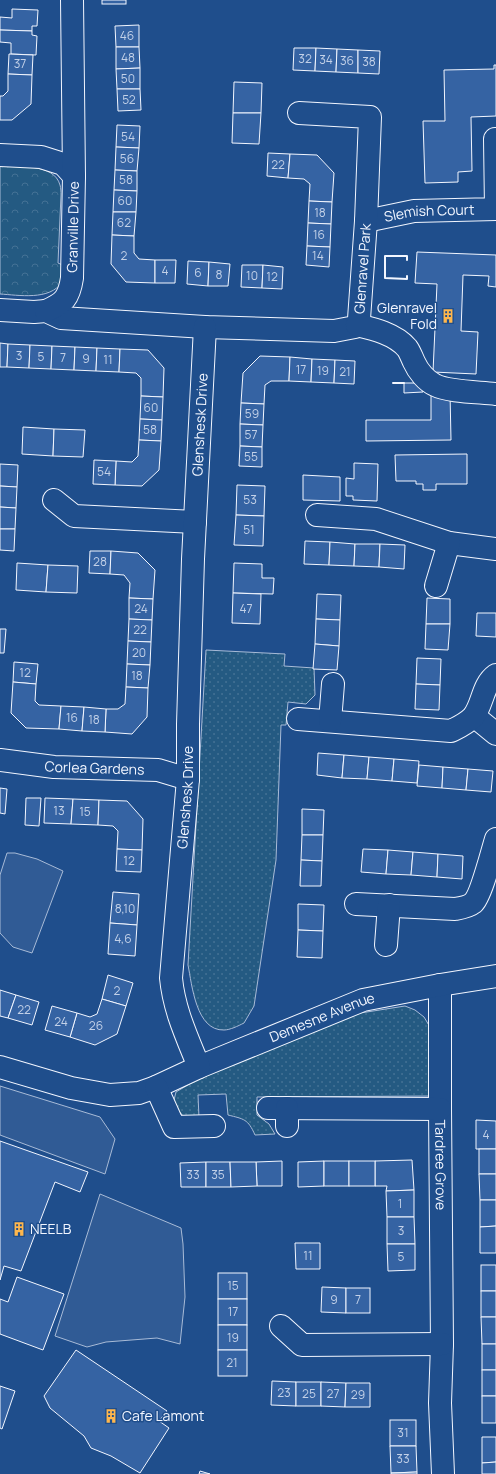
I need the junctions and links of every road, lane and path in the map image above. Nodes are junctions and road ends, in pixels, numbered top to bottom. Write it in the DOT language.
graph roads {
  1 [pos="72,0"];
  2 [pos="299,113"];
  3 [pos="74,130"];
  4 [pos="495,139"];
  5 [pos="0,155"];
  6 [pos="41,157"];
  7 [pos="74,176"];
  8 [pos="366,221"];
  9 [pos="69,293"];
  10 [pos="0,310"];
  11 [pos="46,311"];
  12 [pos="98,320"];
  13 [pos="357,325"];
  14 [pos="205,327"];
  15 [pos="496,394"];
  16 [pos="54,500"];
  17 [pos="317,515"];
  18 [pos="195,522"];
  19 [pos="449,542"];
  20 [pos="496,549"];
  21 [pos="436,586"];
  22 [pos="496,675"];
  23 [pos="333,684"];
  24 [pos="474,716"];
  25 [pos="298,719"];
  26 [pos="330,721"];
  27 [pos="496,734"];
  28 [pos="0,760"];
  29 [pos="188,779"];
  30 [pos="496,839"];
  31 [pos="356,904"];
  32 [pos="389,905"];
  33 [pos="386,945"];
  34 [pos="496,976"];
  35 [pos="440,985"];
  36 [pos="0,1067"];
  37 [pos="199,1067"];
  38 [pos="156,1087"];
  39 [pos="440,1108"];
  40 [pos="281,1114"];
  41 [pos="214,1126"];
  42 [pos="281,1326"];
  43 [pos="442,1344"];
  44 [pos="443,1474"];
  1 -- 3 [label="street, Granville Drive"];
  2 -- 8 [label="street, Glenravel Park"];
  3 -- 6 [label="street"];
  3 -- 7 [label="street, Granville Drive"];
  4 -- 8 [label="street, Slemish Court"];
  5 -- 6 [label="street"];
  6 -- 7 [label="street"];
  7 -- 9 [label="street, Granville Drive"];
  8 -- 13 [label="street, Glenravel Park"];
  9 -- 11 [label="street, Granville Drive"];
  9 -- 12 [label="street"];
  10 -- 11 [label="street, Glenravel Park"];
  11 -- 12 [label="street, Glenravel Park"];
  12 -- 14 [label="street, Glenravel Park"];
  13 -- 14 [label="street, Glenravel Park"];
  13 -- 15 [label="street"];
  14 -- 18 [label="street, Glenshesk Drive"];
  16 -- 18 [label="street"];
  17 -- 19 [label="street"];
  18 -- 29 [label="street, Glenshesk Drive"];
  19 -- 20 [label="street"];
  19 -- 21 [label="street"];
  22 -- 24 [label="street"];
  23 -- 26 [label="street"];
  24 -- 26 [label="street"];
  24 -- 27 [label="street"];
  25 -- 26 [label="street"];
  28 -- 29 [label="street, Corlea Gardens"];
  29 -- 37 [label="street, Glenshesk Drive"];
  30 -- 32 [label="street"];
  31 -- 32 [label="street"];
  32 -- 33 [label="street"];
  34 -- 35 [label="street, Demesne Avenue"];
  35 -- 37 [label="street, Demesne Avenue"];
  35 -- 39 [label="street, Tardree Grove"];
  36 -- 38 [label="street, Demesne Avenue"];
  37 -- 38 [label="street, Demesne Avenue"];
  38 -- 41 [label="street"];
  39 -- 40 [label="street"];
  39 -- 43 [label="street, Tardree Grove"];
  42 -- 43 [label="street"];
  43 -- 44 [label="street, Tardree Grove"];
}
